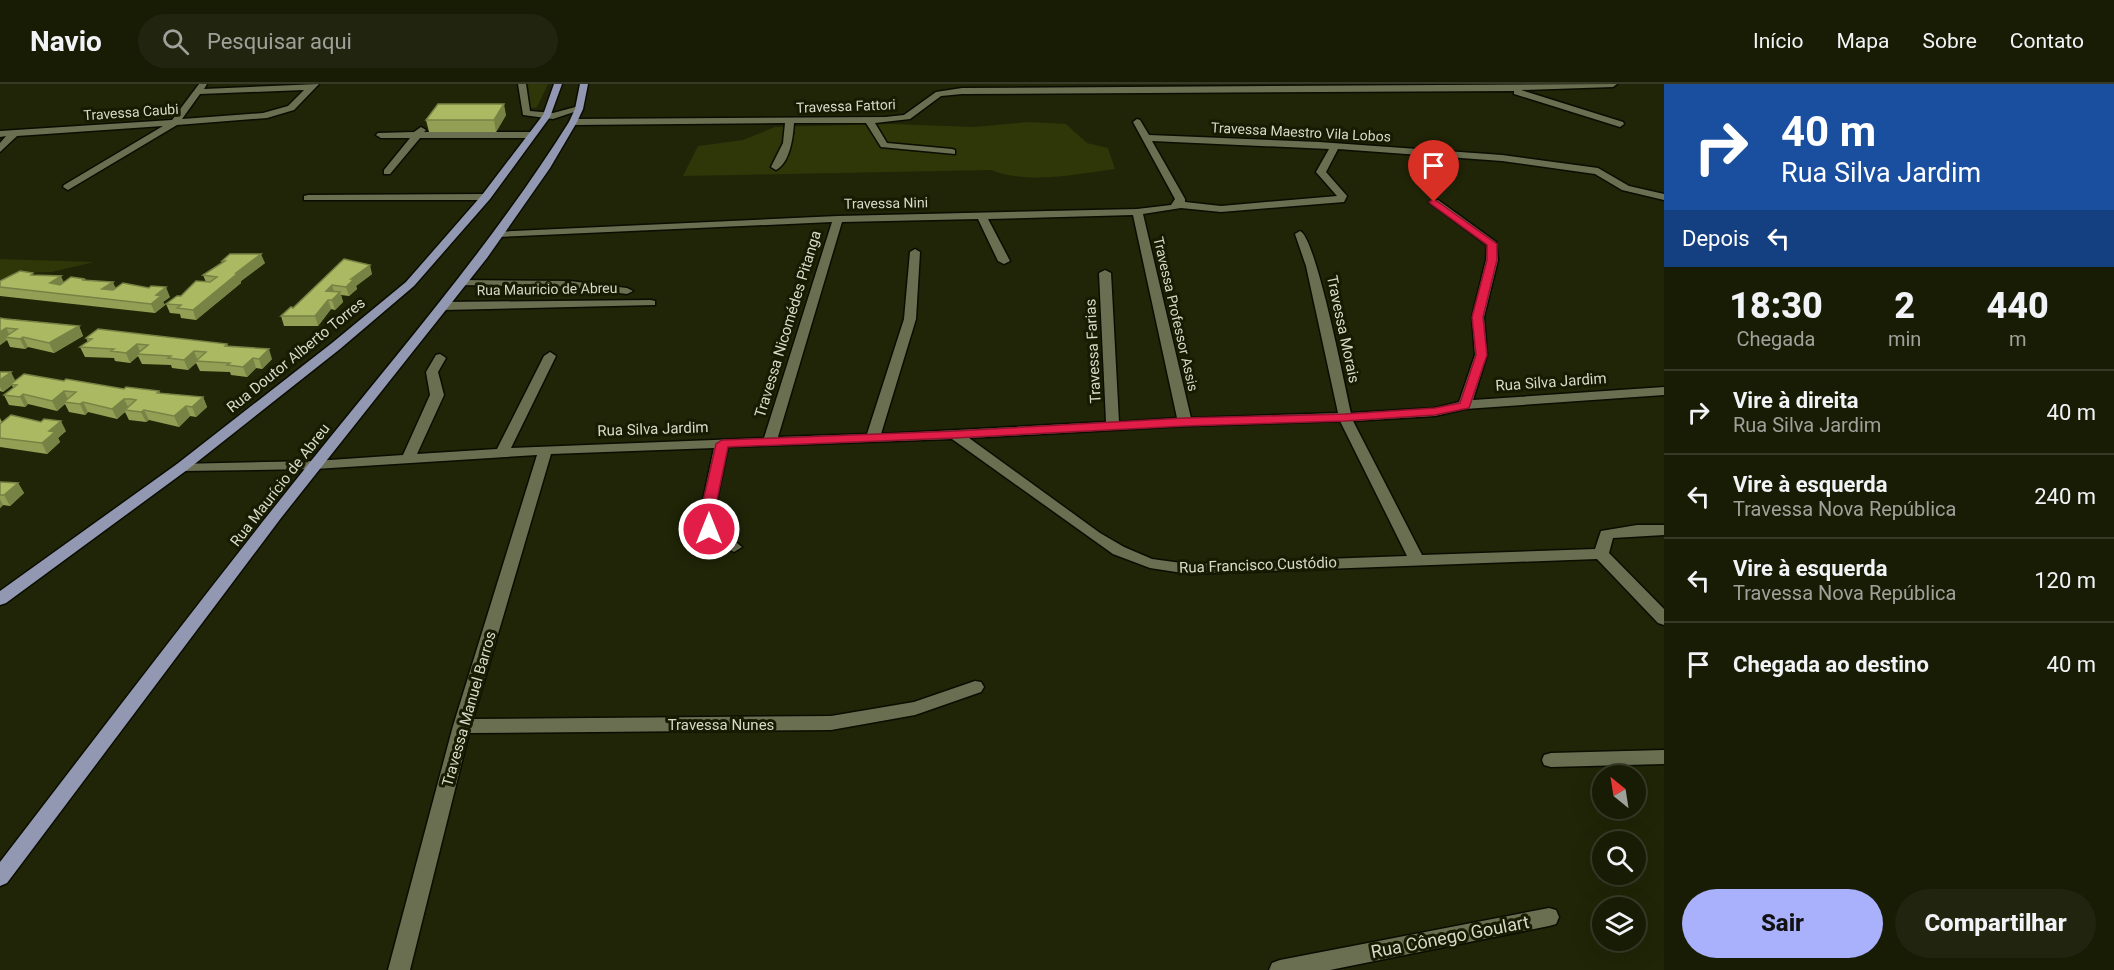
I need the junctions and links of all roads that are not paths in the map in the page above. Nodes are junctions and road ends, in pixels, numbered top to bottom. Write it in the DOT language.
graph roads {
  1 [pos="203,84"];
  2 [pos="522,84"];
  3 [pos="558,84"];
  4 [pos="584,84"];
  5 [pos="1613,84"];
  6 [pos="313,85"];
  7 [pos="1493,86"];
  8 [pos="1508,88"];
  9 [pos="196,92"];
  10 [pos="547,115"];
  11 [pos="576,116"];
  12 [pos="430,119"];
  13 [pos="790,121"];
  14 [pos="869,121"];
  15 [pos="1137,122"];
  16 [pos="174,123"];
  17 [pos="1620,124"];
  18 [pos="0,134"];
  19 [pos="14,134"];
  20 [pos="381,135"];
  21 [pos="417,135"];
  22 [pos="531,135"];
  23 [pos="1146,138"];
  24 [pos="1335,146"];
  25 [pos="0,149"];
  26 [pos="952,153"];
  27 [pos="776,166"];
  28 [pos="387,172"];
  29 [pos="68,187"];
  30 [pos="486,197"];
  31 [pos="1664,197"];
  32 [pos="308,198"];
  33 [pos="1434,202"];
  34 [pos="1179,205"];
  35 [pos="1137,212"];
  36 [pos="982,216"];
  37 [pos="838,219"];
  38 [pos="498,234"];
  39 [pos="1300,234"];
  40 [pos="915,252"];
  41 [pos="1004,261"];
  42 [pos="1105,273"];
  43 [pos="461,282"];
  44 [pos="627,291"];
  45 [pos="651,303"];
  46 [pos="444,306"];
  47 [pos="550,356"];
  48 [pos="440,357"];
  49 [pos="1664,391"];
  50 [pos="1465,405"];
  51 [pos="1345,417"];
  52 [pos="1185,422"];
  53 [pos="1113,426"];
  54 [pos="955,435"];
  55 [pos="873,437"];
  56 [pos="770,440"];
  57 [pos="722,444"];
  58 [pos="545,450"];
  59 [pos="502,453"];
  60 [pos="408,459"];
  61 [pos="315,465"];
  62 [pos="182,467"];
  63 [pos="1664,530"];
  64 [pos="734,547"];
  65 [pos="1601,554"];
  66 [pos="1417,560"];
  67 [pos="0,599"];
  68 [pos="1664,619"];
  69 [pos="975,687"];
  70 [pos="462,726"];
  71 [pos="1664,757"];
  72 [pos="1551,760"];
  73 [pos="0,877"];
  74 [pos="1549,917"];
  75 [pos="399,970"];
  76 [pos="1280,970"];
  1 -- 9 [label="street"];
  2 -- 10 [label="street"];
  3 -- 10 [label="main road, Rua Doutor Alberto Torres"];
  4 -- 11 [label="main road, Rua Maurício de Abreu"];
  5 -- 8 [label="street, Travessa Fattori"];
  6 -- 9 [label="street"];
  6 -- 16 [label="street, Travessa Caubi"];
  7 -- 8 [label="street, Travessa Fattori"];
  7 -- 14 [label="street, Travessa Fattori"];
  8 -- 17 [label="street, Travessa Fattori"];
  9 -- 16 [label="street"];
  10 -- 11 [label="street"];
  10 -- 22 [label="main road, Rua Doutor Alberto Torres"];
  11 -- 13 [label="street, Travessa Fattori"];
  11 -- 38 [label="main road, Rua Maurício de Abreu"];
  12 -- 21 [label="street"];
  13 -- 14 [label="street, Travessa Fattori"];
  13 -- 27 [label="street"];
  14 -- 26 [label="street"];
  15 -- 23 [label="street"];
  16 -- 19 [label="street, Travessa Caubi"];
  16 -- 29 [label="street"];
  18 -- 19 [label="street, Travessa Caubi"];
  19 -- 25 [label="street"];
  20 -- 21 [label="street"];
  21 -- 22 [label="street"];
  21 -- 28 [label="street"];
  22 -- 30 [label="main road, Rua Doutor Alberto Torres"];
  23 -- 24 [label="street, Travessa Maestro Vila Lobos"];
  23 -- 34 [label="street"];
  24 -- 31 [label="street, Travessa Maestro Vila Lobos"];
  24 -- 34 [label="street, Travessa Nini"];
  30 -- 32 [label="street"];
  30 -- 62 [label="main road, Rua Doutor Alberto Torres"];
  33 -- 50 [label="street"];
  34 -- 35 [label="street, Travessa Nini"];
  35 -- 36 [label="street, Travessa Nini"];
  35 -- 52 [label="street, Travessa Professor Assis"];
  36 -- 37 [label="street, Travessa Nini"];
  36 -- 41 [label="street"];
  37 -- 38 [label="street, Travessa Nini"];
  37 -- 56 [label="street, Travessa Nicomédes Pitanga"];
  38 -- 43 [label="main road, Rua Maurício de Abreu"];
  39 -- 51 [label="street, Travessa Morais"];
  40 -- 55 [label="street"];
  42 -- 53 [label="street, Travessa Farias"];
  43 -- 44 [label="street"];
  43 -- 46 [label="main road, Rua Maurício de Abreu"];
  45 -- 46 [label="street, Rua Mauricio de Abreu"];
  46 -- 61 [label="main road, Rua Maurício de Abreu"];
  47 -- 59 [label="street"];
  48 -- 60 [label="street"];
  49 -- 50 [label="street, Rua Silva Jardim"];
  50 -- 51 [label="street, Rua Silva Jardim"];
  51 -- 52 [label="street, Rua Silva Jardim"];
  51 -- 66 [label="street, Travessa Morais"];
  52 -- 53 [label="street, Rua Silva Jardim"];
  53 -- 54 [label="street, Rua Silva Jardim"];
  54 -- 55 [label="street, Rua Silva Jardim"];
  54 -- 66 [label="street, Rua Francisco Custódio"];
  55 -- 56 [label="street, Rua Silva Jardim"];
  56 -- 57 [label="street, Rua Silva Jardim"];
  57 -- 58 [label="street, Rua Silva Jardim"];
  57 -- 64 [label="street"];
  58 -- 59 [label="street, Rua Silva Jardim"];
  58 -- 70 [label="street, Travessa Manuel Barros"];
  59 -- 60 [label="street, Rua Silva Jardim"];
  60 -- 61 [label="street, Rua Silva Jardim"];
  61 -- 62 [label="street, Rua Silva Jardim"];
  61 -- 73 [label="main road, Rua Maurício de Abreu"];
  62 -- 67 [label="main road, Rua Doutor Alberto Torres"];
  63 -- 65 [label="street"];
  65 -- 66 [label="street, Rua Francisco Custódio"];
  65 -- 68 [label="street"];
  69 -- 70 [label="street, Travessa Nunes"];
  70 -- 75 [label="street, Travessa Manuel Barros"];
  71 -- 72 [label="street"];
  74 -- 76 [label="street, Rua Cônego Goulart"];
}
